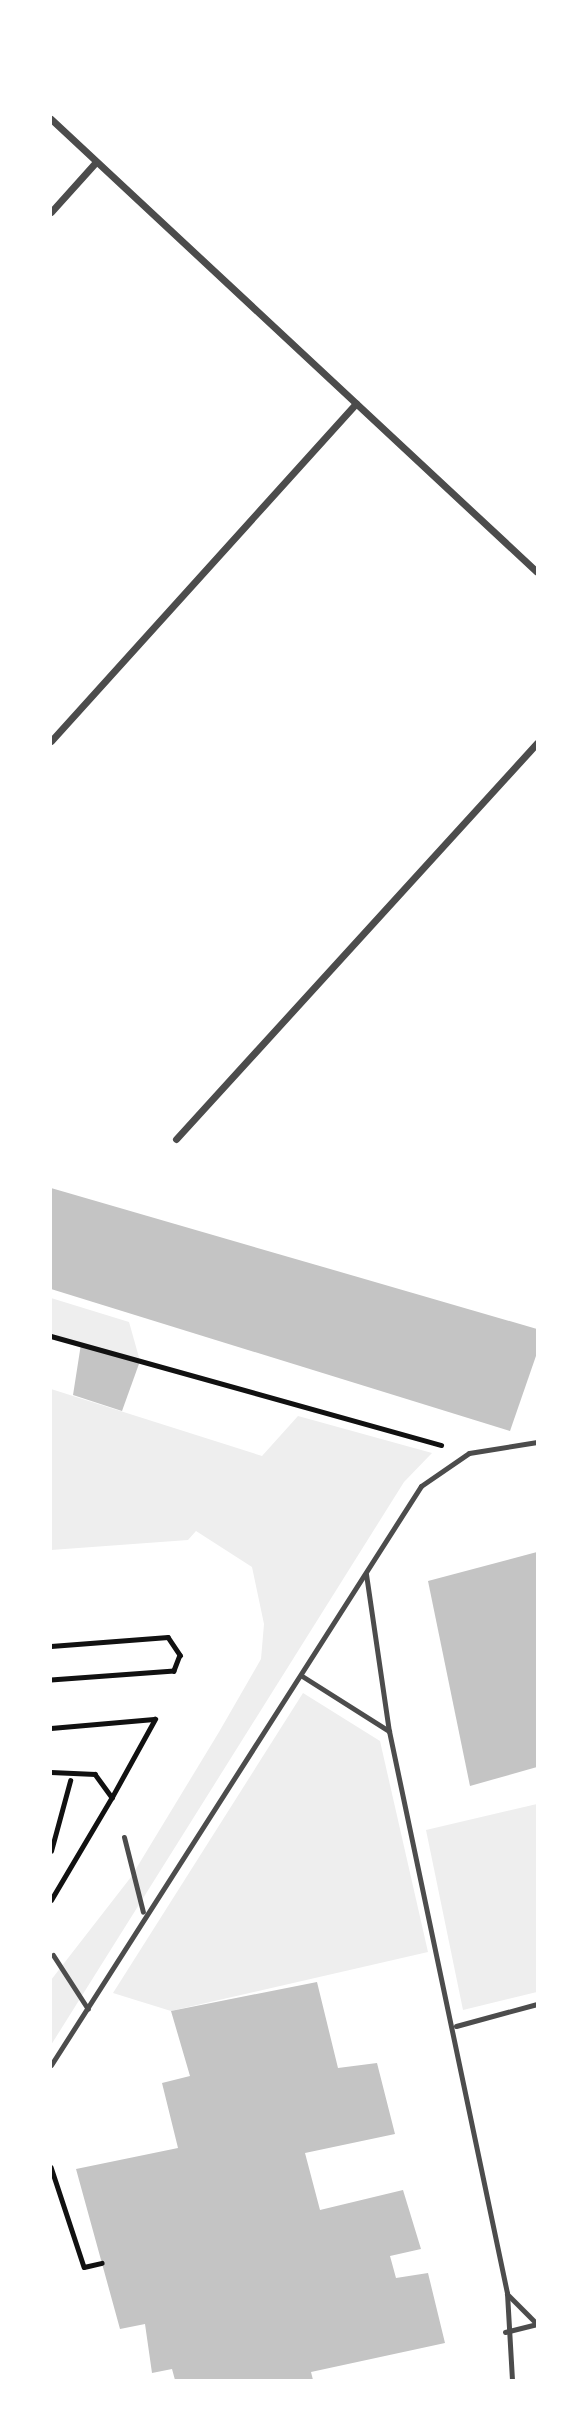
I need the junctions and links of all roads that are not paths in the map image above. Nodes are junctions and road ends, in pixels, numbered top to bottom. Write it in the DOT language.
graph roads {
  1 [pos="51,120"];
  2 [pos="96,162"];
  3 [pos="51,212"];
  4 [pos="356,404"];
  5 [pos="537,572"];
  6 [pos="51,741"];
  7 [pos="537,743"];
  8 [pos="176,1139"];
  9 [pos="537,1442"];
  10 [pos="366,1574"];
  11 [pos="302,1676"];
  12 [pos="389,1731"];
  13 [pos="124,1838"];
  14 [pos="143,1913"];
  15 [pos="53,1955"];
  16 [pos="537,2004"];
  17 [pos="88,2009"];
  18 [pos="456,2026"];
  19 [pos="51,2065"];
  20 [pos="507,2293"];
  21 [pos="537,2324"];
  22 [pos="505,2332"];
  23 [pos="512,2380"];
  1 -- 2 [label="street"];
  2 -- 3 [label="street"];
  2 -- 4 [label="street"];
  4 -- 5 [label="street"];
  4 -- 6 [label="street"];
  7 -- 8 [label="street"];
  9 -- 10 [label="lane"];
  10 -- 11 [label="lane"];
  10 -- 12 [label="lane"];
  11 -- 12 [label="lane"];
  11 -- 14 [label="lane"];
  12 -- 18 [label="lane"];
  13 -- 14 [label="lane"];
  14 -- 17 [label="lane"];
  15 -- 17 [label="lane"];
  16 -- 18 [label="lane"];
  17 -- 19 [label="lane"];
  18 -- 20 [label="lane"];
  20 -- 21 [label="lane"];
  20 -- 22 [label="lane"];
  21 -- 22 [label="lane"];
  22 -- 23 [label="lane"];
}
